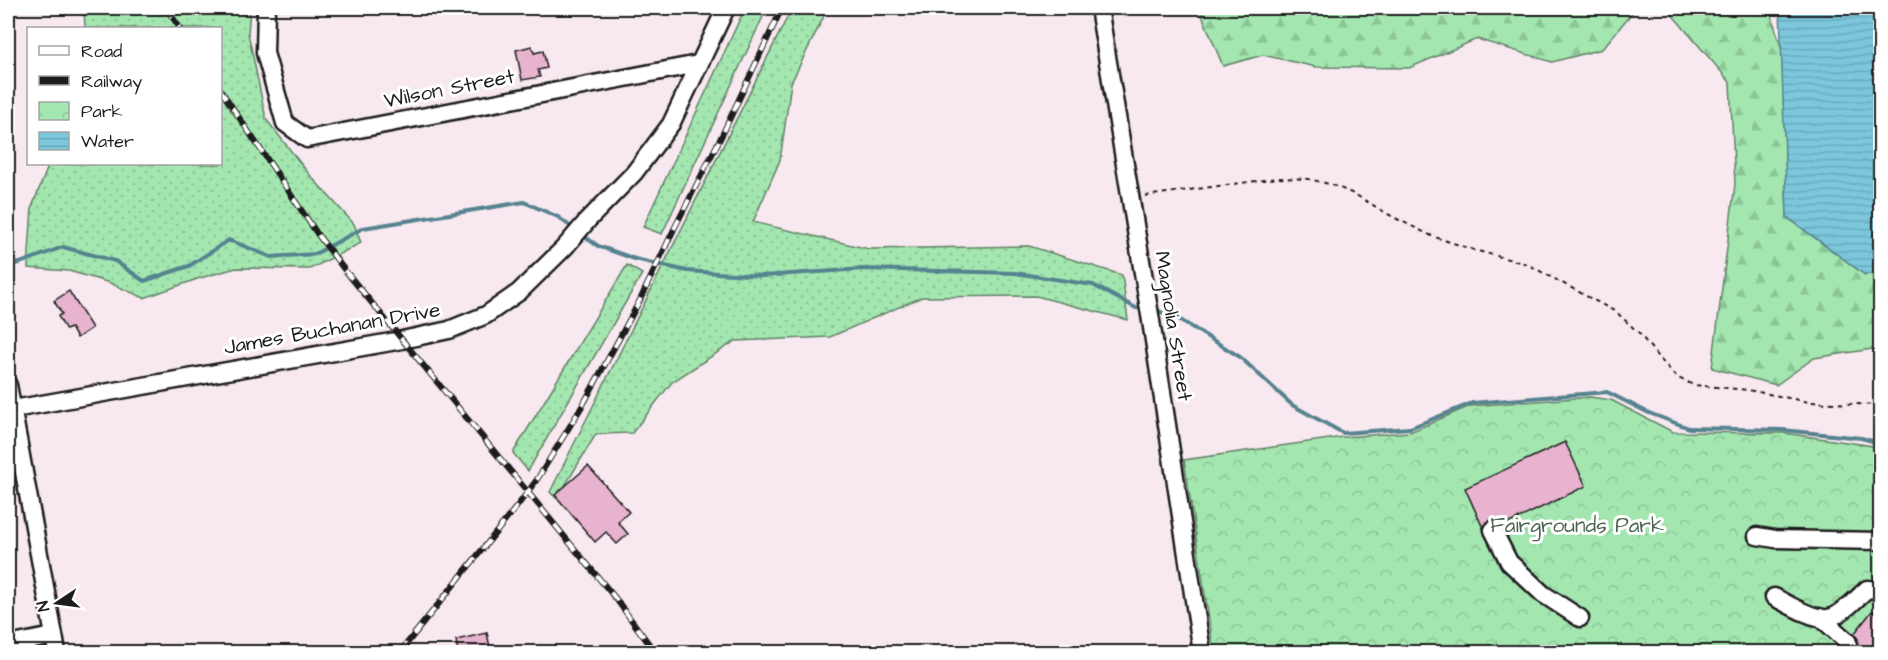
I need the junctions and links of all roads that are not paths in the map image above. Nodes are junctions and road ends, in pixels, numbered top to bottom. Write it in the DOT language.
graph roads {
  1 [pos="266,8"];
  2 [pos="726,8"];
  3 [pos="1100,8"];
  4 [pos="698,64"];
  5 [pos="8,385"];
  6 [pos="10,410"];
  7 [pos="1493,530"];
  8 [pos="1757,536"];
  9 [pos="1881,541"];
  10 [pos="1881,590"];
  11 [pos="1774,597"];
  12 [pos="1820,617"];
  13 [pos="1580,618"];
  14 [pos="1848,642"];
  15 [pos="55,644"];
  16 [pos="8,645"];
  17 [pos="1202,652"];
  1 -- 4 [label="street, Wilson Street"];
  2 -- 4 [label="street, James Buchanan Drive"];
  3 -- 17 [label="street, Magnolia Street"];
  4 -- 6 [label="street, James Buchanan Drive"];
  5 -- 6 [label="street"];
  6 -- 15 [label="street"];
  7 -- 13 [label="street"];
  8 -- 9 [label="street"];
  10 -- 12 [label="street"];
  11 -- 12 [label="street"];
  12 -- 14 [label="street"];
  15 -- 16 [label="street"];
}
